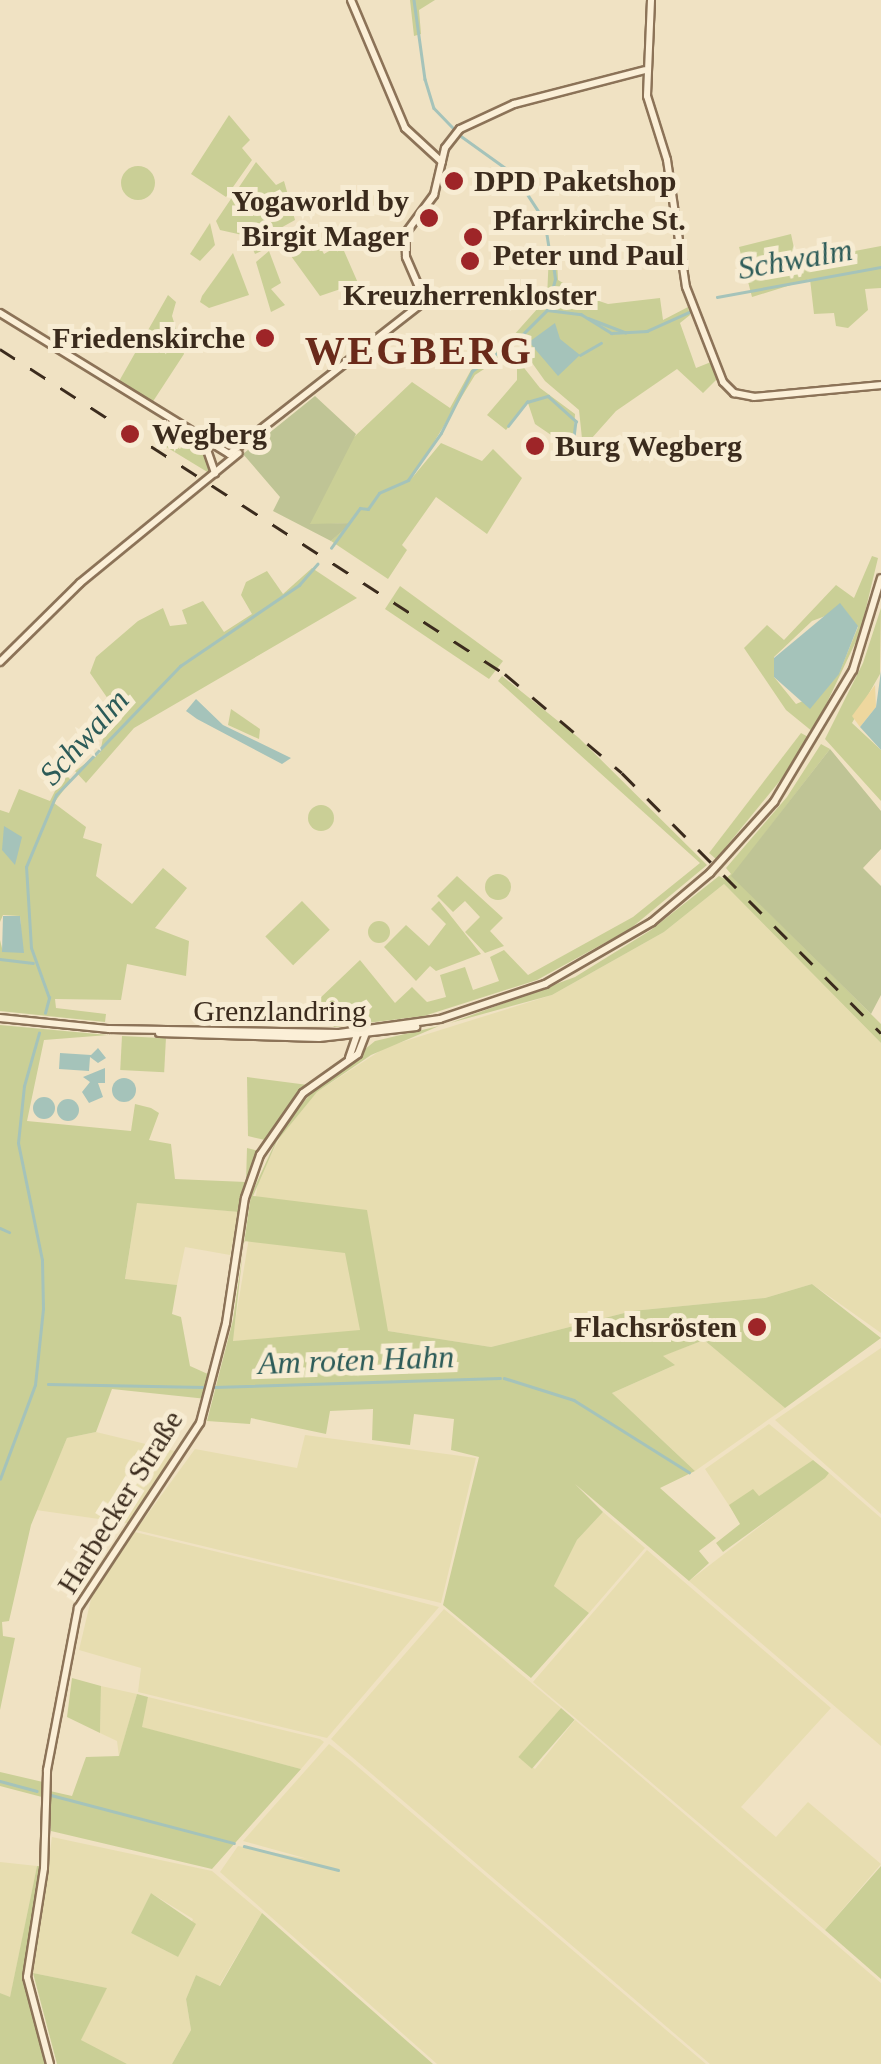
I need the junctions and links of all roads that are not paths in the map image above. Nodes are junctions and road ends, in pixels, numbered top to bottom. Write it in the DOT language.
graph roads {
  1 [pos="351,0"];
  2 [pos="651,0"];
  3 [pos="645,70"];
  4 [pos="442,162"];
  5 [pos="0,313"];
  6 [pos="881,385"];
  7 [pos="197,436"];
  8 [pos="225,458"];
  9 [pos="215,473"];
  10 [pos="881,578"];
  11 [pos="0,662"];
  12 [pos="0,1018"];
  13 [pos="362,1033"];
  14 [pos="50,2064"];
  1 -- 4 [label="main road"];
  2 -- 3 [label="main road"];
  3 -- 4 [label="main road"];
  3 -- 6 [label="main road"];
  4 -- 8 [label="main road"];
  5 -- 7 [label="main road"];
  7 -- 8 [label="main road"];
  7 -- 9 [label="main road"];
  8 -- 9 [label="main road"];
  9 -- 11 [label="main road"];
  10 -- 13 [label="main road, Grenzlandring"];
  12 -- 13 [label="main road, Grenzlandring"];
  13 -- 14 [label="main road, Harbecker Straße"];
}
